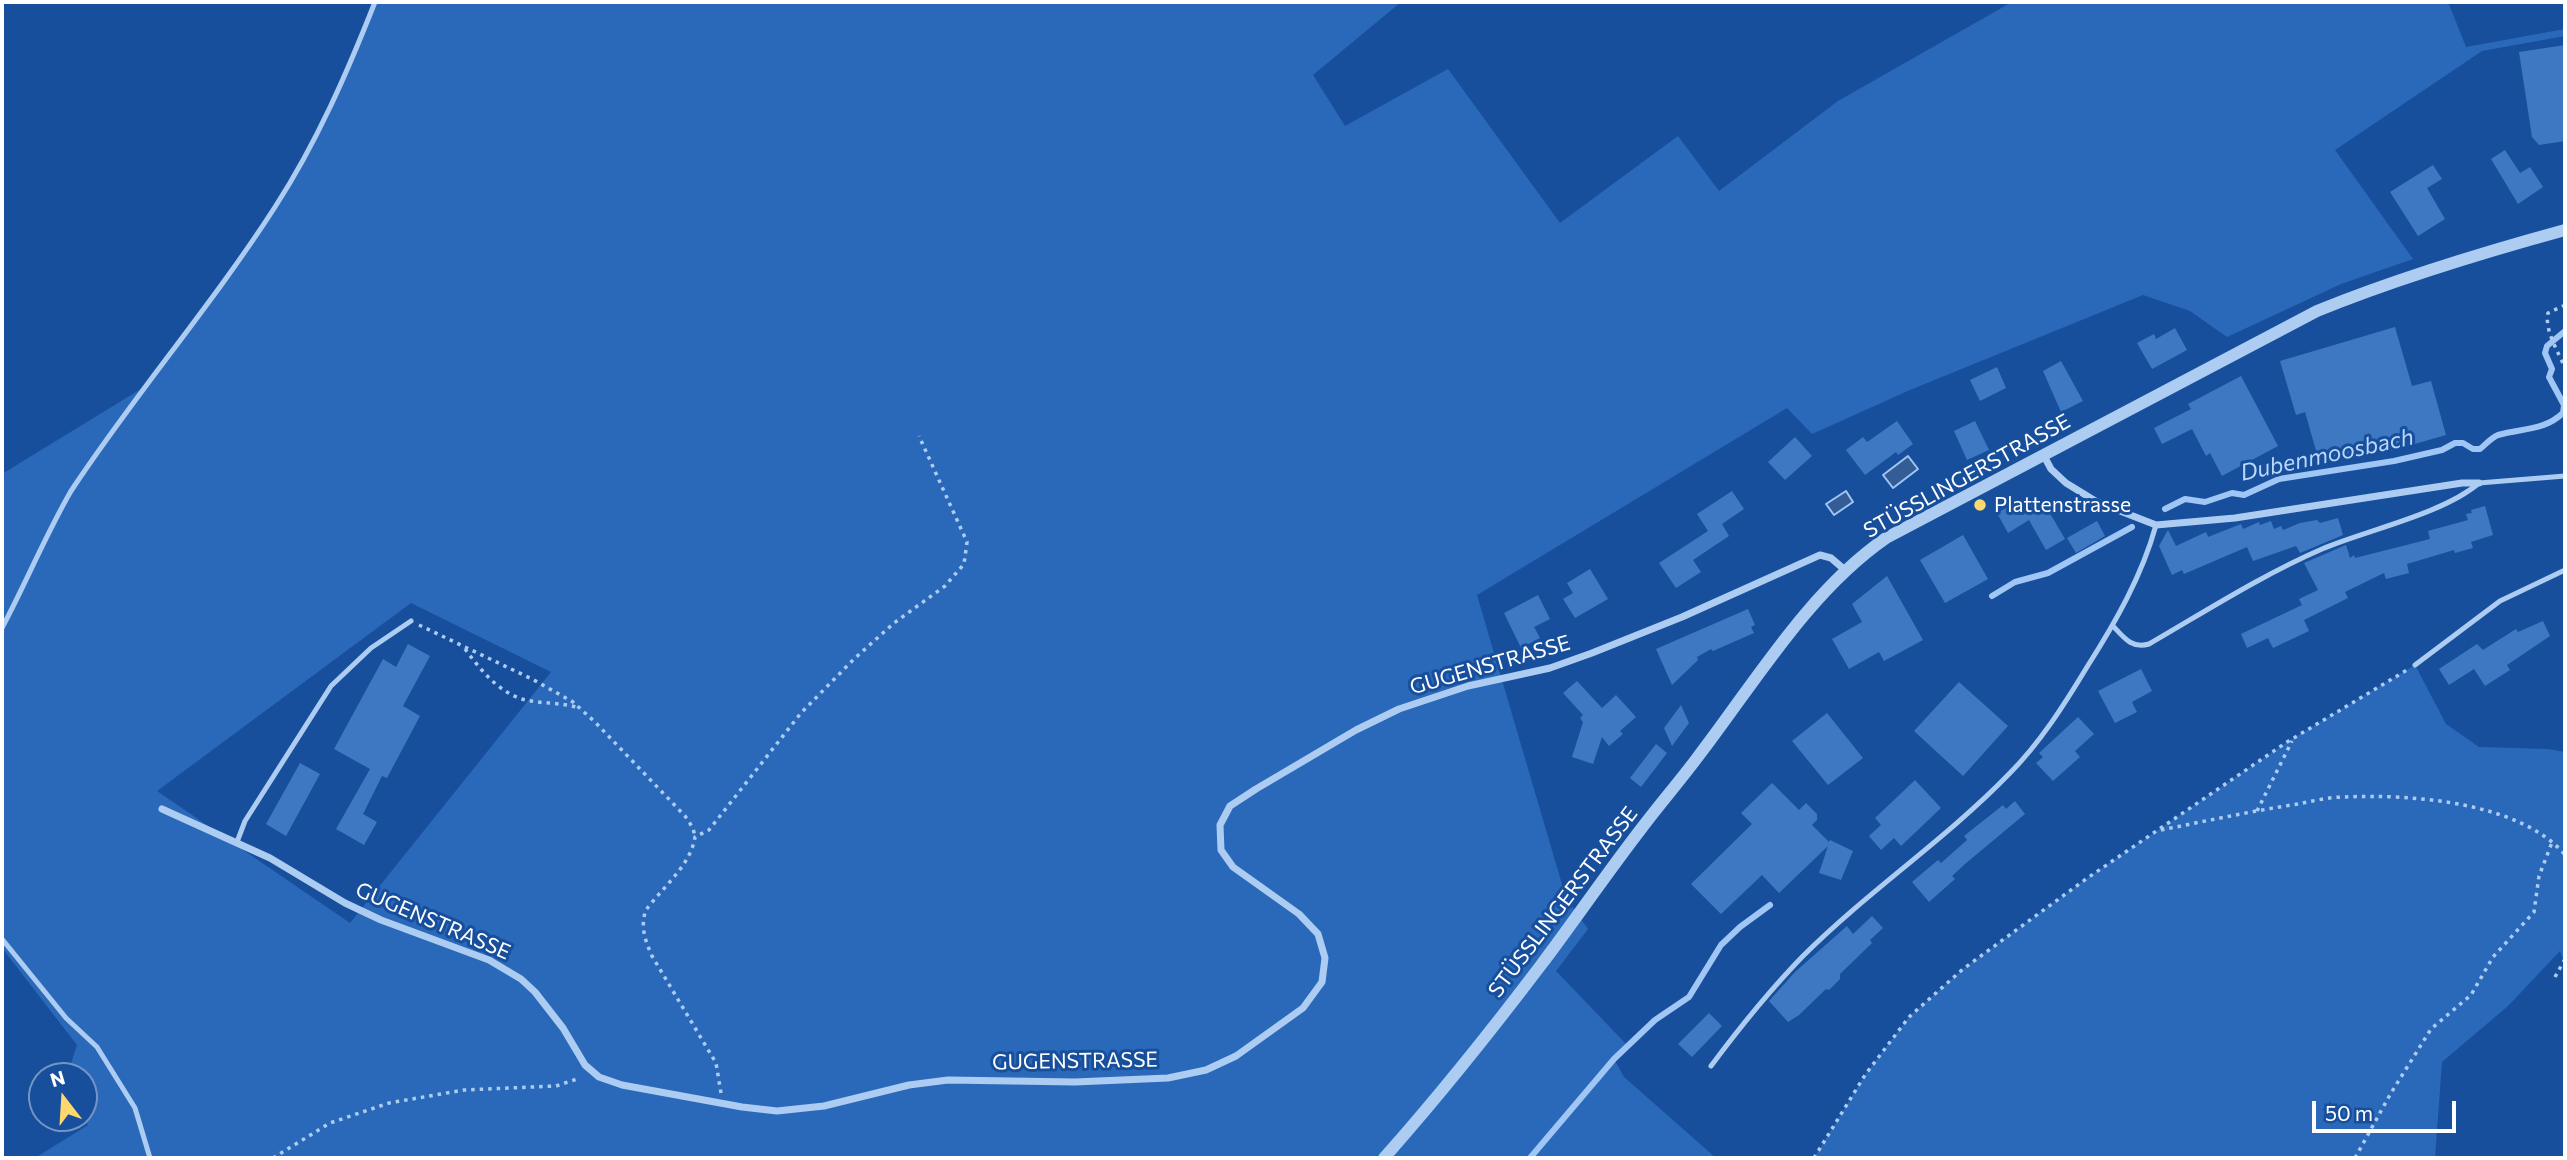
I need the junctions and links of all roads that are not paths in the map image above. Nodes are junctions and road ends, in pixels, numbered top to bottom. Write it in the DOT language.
graph roads {
  1 [pos="374,2"];
  2 [pos="2565,230"];
  3 [pos="2044,456"];
  4 [pos="2565,476"];
  5 [pos="2479,483"];
  6 [pos="2156,525"];
  7 [pos="1845,570"];
  8 [pos="2565,570"];
  9 [pos="411,621"];
  10 [pos="2113,626"];
  11 [pos="2,628"];
  12 [pos="2415,665"];
  13 [pos="162,808"];
  14 [pos="237,842"];
  15 [pos="2,939"];
  16 [pos="1711,1066"];
  17 [pos="150,1158"];
  18 [pos="1384,1158"];
  1 -- 11 [label="lane"];
  2 -- 3 [label="street, STÜSSLINGERSTRASSE"];
  3 -- 6 [label="street"];
  3 -- 7 [label="street, STÜSSLINGERSTRASSE"];
  4 -- 5 [label="lane"];
  5 -- 6 [label="street"];
  5 -- 10 [label="lane"];
  6 -- 10 [label="lane"];
  7 -- 14 [label="street, GUGENSTRASSE"];
  7 -- 18 [label="street, STÜSSLINGERSTRASSE"];
  8 -- 12 [label="lane"];
  9 -- 14 [label="lane"];
  10 -- 16 [label="lane"];
  13 -- 14 [label="street, GUGENSTRASSE"];
  15 -- 17 [label="lane"];
}
